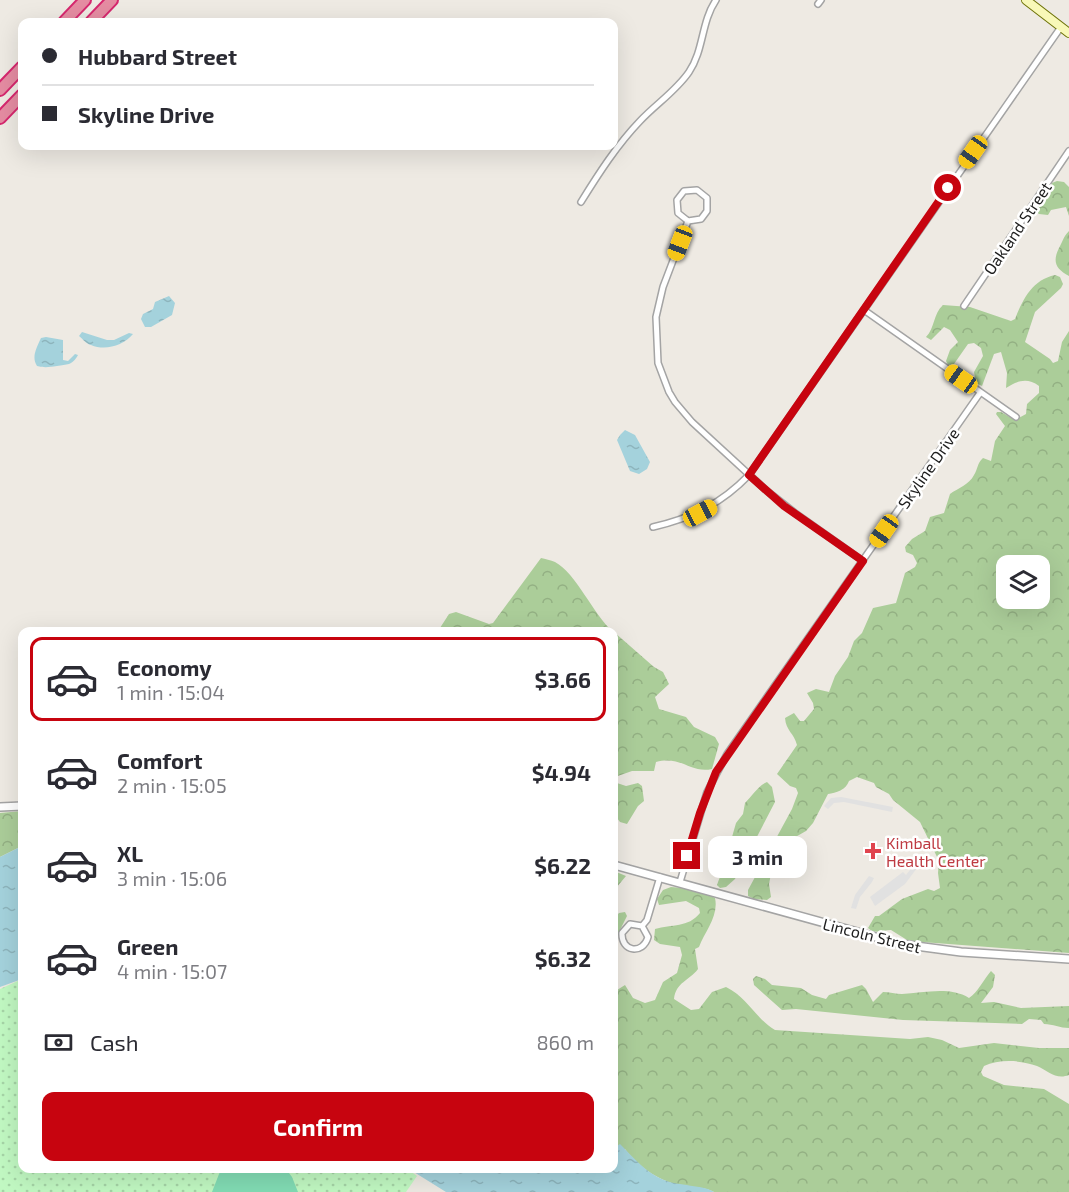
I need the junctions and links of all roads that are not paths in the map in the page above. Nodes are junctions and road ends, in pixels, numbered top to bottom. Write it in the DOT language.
graph roads {
  1 [pos="85,0"];
  2 [pos="112,0"];
  3 [pos="716,0"];
  4 [pos="1026,0"];
  5 [pos="68,18"];
  6 [pos="95,18"];
  7 [pos="1061,27"];
  8 [pos="1069,33"];
  9 [pos="18,71"];
  10 [pos="0,90"];
  11 [pos="18,99"];
  12 [pos="0,118"];
  13 [pos="618,147"];
  14 [pos="616,150"];
  15 [pos="1069,152"];
  16 [pos="580,202"];
  17 [pos="688,221"];
  18 [pos="964,306"];
  19 [pos="864,310"];
  20 [pos="980,393"];
  21 [pos="1016,417"];
  22 [pos="749,475"];
  23 [pos="653,527"];
  24 [pos="863,561"];
  25 [pos="18,806"];
  26 [pos="0,807"];
  27 [pos="618,866"];
  28 [pos="660,878"];
  29 [pos="680,882"];
  30 [pos="642,926"];
  31 [pos="1069,959"];
  1 -- 5 [label="highway"];
  2 -- 6 [label="highway"];
  3 -- 13 [label="street"];
  4 -- 7 [label="main road"];
  7 -- 8 [label="main road"];
  7 -- 19 [label="street"];
  9 -- 10 [label="highway"];
  11 -- 12 [label="highway"];
  14 -- 16 [label="street"];
  15 -- 18 [label="street, Oakland Street"];
  17 -- 17 [label="street"];
  17 -- 22 [label="street"];
  19 -- 20 [label="street"];
  19 -- 22 [label="street"];
  20 -- 21 [label="street"];
  20 -- 24 [label="street, Skyline Drive"];
  22 -- 23 [label="street"];
  22 -- 24 [label="street"];
  24 -- 29 [label="street, Skyline Drive"];
  25 -- 26 [label="street"];
  27 -- 28 [label="street, Lincoln Street"];
  28 -- 29 [label="street, Lincoln Street"];
  28 -- 30 [label="street"];
  29 -- 31 [label="street, Lincoln Street"];
  30 -- 30 [label="street"];
}
